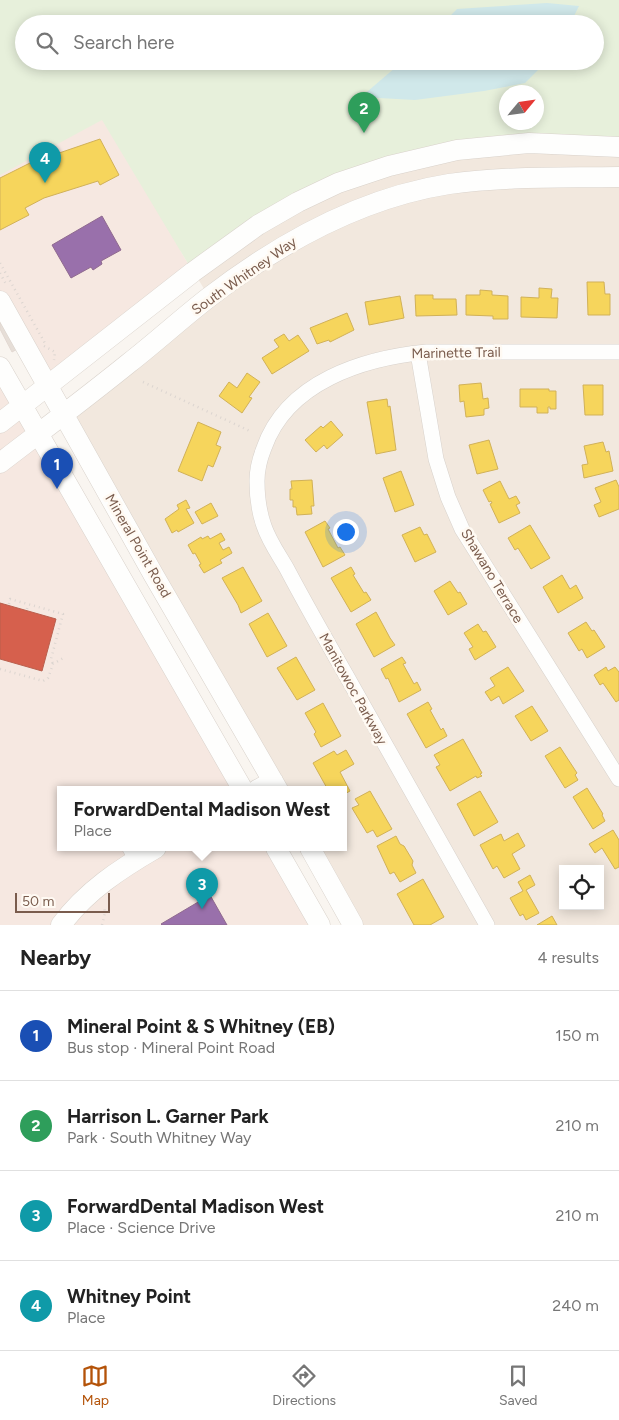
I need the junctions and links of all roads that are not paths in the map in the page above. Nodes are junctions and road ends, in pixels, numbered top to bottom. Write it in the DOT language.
graph roads {
  1 [pos="619,147"];
  2 [pos="619,177"];
  3 [pos="0,301"];
  4 [pos="619,352"];
  5 [pos="418,353"];
  6 [pos="0,367"];
  7 [pos="47,385"];
  8 [pos="22,405"];
  9 [pos="63,415"];
  10 [pos="0,423"];
  11 [pos="38,434"];
  12 [pos="266,442"];
  13 [pos="0,462"];
  14 [pos="619,778"];
  15 [pos="241,786"];
  16 [pos="268,786"];
  17 [pos="142,851"];
  18 [pos="278,851"];
  19 [pos="312,851"];
  20 [pos="129,854"];
  21 [pos="61,925"];
  22 [pos="320,925"];
  23 [pos="353,925"];
  24 [pos="486,925"];
  1 -- 7 [label="main road"];
  2 -- 9 [label="main road, South Whitney Way"];
  3 -- 7 [label="main road, Mineral Point Road"];
  4 -- 5 [label="street, Marinette Trail"];
  5 -- 12 [label="street, Marinette Trail"];
  5 -- 14 [label="street, Shawano Terrace"];
  6 -- 8 [label="main road"];
  7 -- 8 [label="main road"];
  7 -- 9 [label="main road, Mineral Point Road"];
  8 -- 10 [label="main road"];
  8 -- 11 [label="main road"];
  9 -- 11 [label="main road, South Whitney Way"];
  9 -- 16 [label="main road, Mineral Point Road"];
  11 -- 13 [label="main road, South Whitney Way"];
  11 -- 15 [label="main road"];
  12 -- 24 [label="street, Manitowoc Parkway"];
  17 -- 20 [label="main road"];
  18 -- 22 [label="main road"];
  19 -- 23 [label="main road"];
  20 -- 21 [label="main road"];
}
